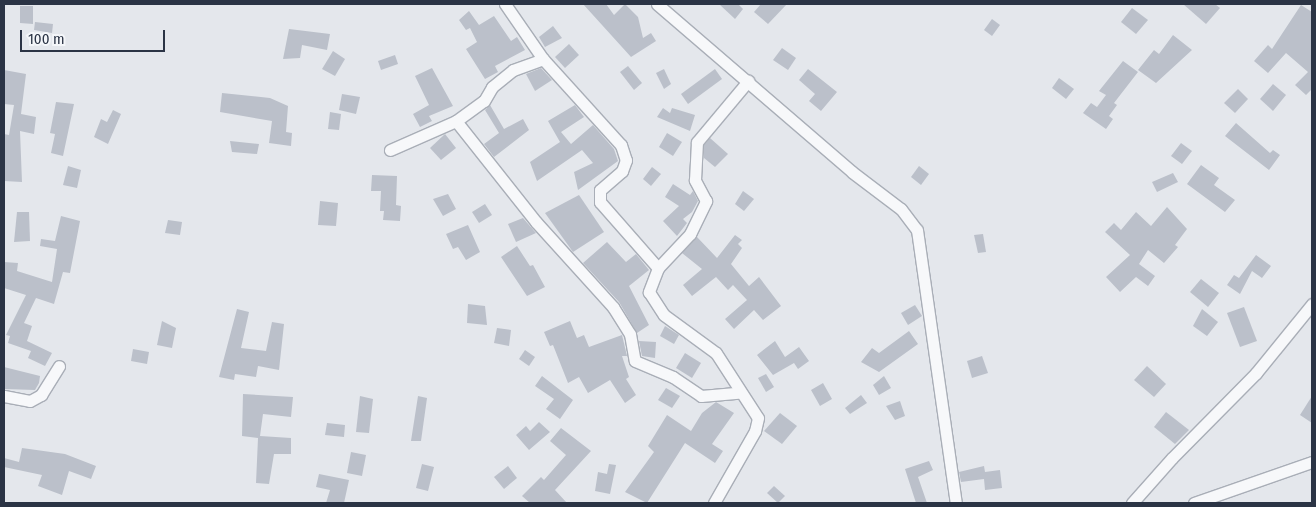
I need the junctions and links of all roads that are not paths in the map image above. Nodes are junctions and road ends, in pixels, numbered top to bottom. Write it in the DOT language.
graph roads {
  1 [pos="505,4"];
  2 [pos="657,4"];
  3 [pos="672,4"];
  4 [pos="672,17"];
  5 [pos="543,59"];
  6 [pos="748,81"];
  7 [pos="456,122"];
  8 [pos="390,150"];
  9 [pos="658,268"];
  10 [pos="1312,304"];
  11 [pos="59,366"];
  12 [pos="738,392"];
  13 [pos="4,396"];
  14 [pos="1312,462"];
  15 [pos="714,503"];
  16 [pos="956,503"];
  17 [pos="1132,503"];
  18 [pos="1194,503"];
  1 -- 5 [label="street"];
  2 -- 4 [label="street"];
  3 -- 4 [label="street"];
  4 -- 6 [label="street"];
  5 -- 7 [label="street"];
  5 -- 9 [label="street"];
  6 -- 9 [label="street"];
  6 -- 16 [label="street"];
  7 -- 8 [label="street"];
  7 -- 12 [label="street"];
  9 -- 12 [label="street"];
  10 -- 17 [label="street"];
  11 -- 13 [label="street"];
  12 -- 15 [label="street"];
  14 -- 18 [label="street"];
}
